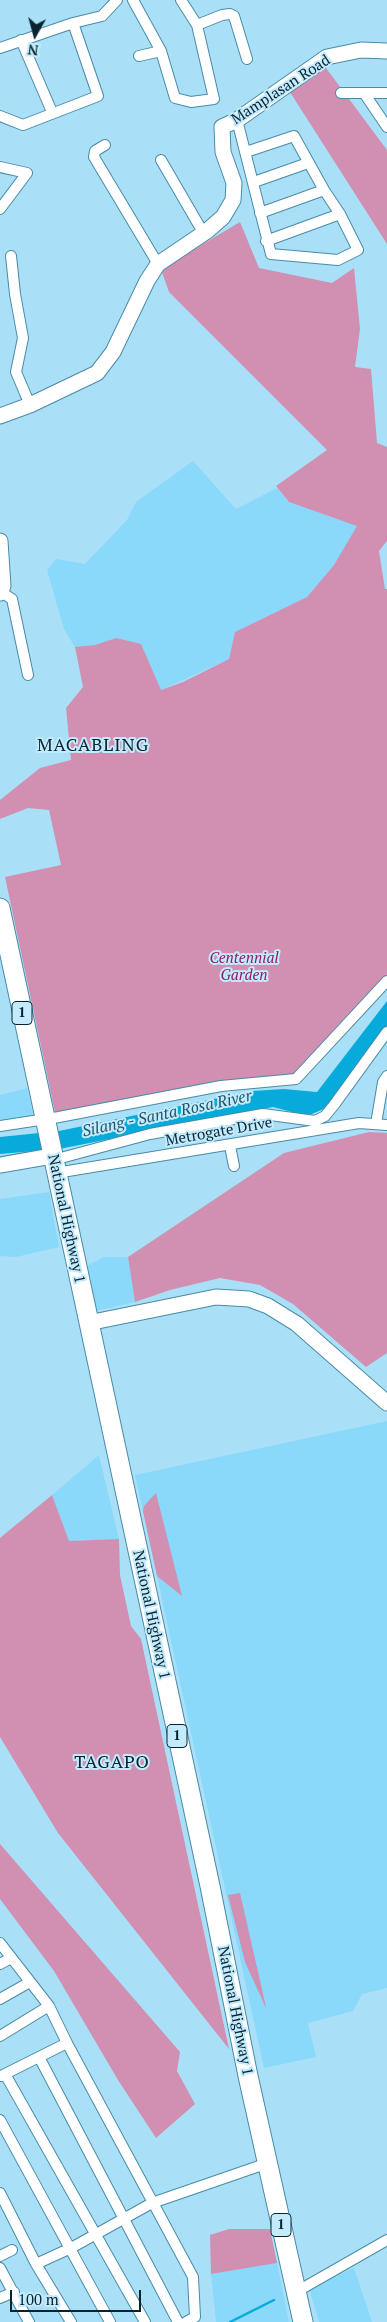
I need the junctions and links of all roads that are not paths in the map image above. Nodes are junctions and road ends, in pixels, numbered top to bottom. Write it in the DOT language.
graph roads {
  1 [pos="117,0"];
  2 [pos="133,0"];
  3 [pos="181,0"];
  4 [pos="74,23"];
  5 [pos="197,25"];
  6 [pos="21,40"];
  7 [pos="0,48"];
  8 [pos="161,50"];
  9 [pos="387,51"];
  10 [pos="139,56"];
  11 [pos="247,59"];
  12 [pos="341,93"];
  13 [pos="364,93"];
  14 [pos="387,93"];
  15 [pos="52,112"];
  16 [pos="0,116"];
  17 [pos="236,120"];
  18 [pos="387,127"];
  19 [pos="105,145"];
  20 [pos="246,152"];
  21 [pos="161,160"];
  22 [pos="308,163"];
  23 [pos="0,167"];
  24 [pos="254,182"];
  25 [pos="324,190"];
  26 [pos="0,209"];
  27 [pos="260,213"];
  28 [pos="340,214"];
  29 [pos="204,234"];
  30 [pos="266,241"];
  31 [pos="11,256"];
  32 [pos="158,264"];
  33 [pos="30,405"];
  34 [pos="0,416"];
  35 [pos="0,541"];
  36 [pos="0,593"];
  37 [pos="28,675"];
  38 [pos="0,908"];
  39 [pos="387,981"];
  40 [pos="387,1032"];
  41 [pos="387,1076"];
  42 [pos="44,1119"];
  43 [pos="376,1124"];
  44 [pos="387,1125"];
  45 [pos="0,1126"];
  46 [pos="230,1146"];
  47 [pos="55,1163"];
  48 [pos="0,1165"];
  49 [pos="234,1166"];
  50 [pos="88,1323"];
  51 [pos="385,1399"];
  52 [pos="0,1943"];
  53 [pos="12,1958"];
  54 [pos="0,1964"];
  55 [pos="30,1982"];
  56 [pos="0,1999"];
  57 [pos="50,2006"];
  58 [pos="0,2036"];
  59 [pos="67,2043"];
  60 [pos="39,2057"];
  61 [pos="3,2075"];
  62 [pos="0,2120"];
  63 [pos="267,2160"];
  64 [pos="0,2193"];
  65 [pos="152,2203"];
  66 [pos="124,2219"];
  67 [pos="96,2233"];
  68 [pos="387,2240"];
  69 [pos="19,2246"];
  70 [pos="70,2248"];
  71 [pos="0,2256"];
  72 [pos="36,2264"];
  73 [pos="0,2268"];
  74 [pos="14,2292"];
  75 [pos="296,2292"];
  76 [pos="0,2298"];
  77 [pos="29,2322"];
  78 [pos="71,2322"];
  79 [pos="110,2322"];
  80 [pos="145,2322"];
  81 [pos="178,2322"];
  82 [pos="186,2322"];
  83 [pos="303,2322"];
  1 -- 4 [label="street"];
  2 -- 8 [label="street"];
  3 -- 5 [label="street"];
  4 -- 6 [label="street"];
  4 -- 15 [label="street"];
  5 -- 8 [label="street"];
  5 -- 11 [label="street"];
  6 -- 7 [label="street"];
  6 -- 15 [label="street"];
  8 -- 10 [label="street"];
  9 -- 17 [label="street, Mamplasan Road"];
  12 -- 13 [label="street"];
  13 -- 14 [label="street"];
  13 -- 18 [label="street"];
  15 -- 16 [label="street"];
  17 -- 20 [label="street"];
  17 -- 29 [label="street, Mamplasan Road"];
  19 -- 32 [label="street"];
  20 -- 22 [label="street"];
  20 -- 24 [label="street"];
  21 -- 29 [label="street"];
  22 -- 24 [label="street"];
  22 -- 25 [label="street"];
  23 -- 26 [label="street"];
  24 -- 27 [label="street"];
  25 -- 27 [label="street"];
  25 -- 28 [label="street"];
  27 -- 30 [label="street"];
  28 -- 30 [label="street"];
  28 -- 30 [label="street"];
  29 -- 32 [label="street, Mamplasan Road"];
  31 -- 33 [label="street"];
  32 -- 33 [label="street, Mamplasan Road"];
  33 -- 34 [label="street, Mamplasan Road"];
  35 -- 36 [label="street"];
  36 -- 37 [label="street"];
  38 -- 42 [label="highway, National Highway 1 / 1"];
  39 -- 42 [label="street"];
  40 -- 47 [label="street"];
  41 -- 43 [label="street"];
  42 -- 45 [label="street"];
  42 -- 47 [label="highway, National Highway 1 / 1"];
  43 -- 44 [label="street, Metrogate Drive"];
  43 -- 46 [label="street, Metrogate Drive"];
  46 -- 47 [label="street, Metrogate Drive"];
  46 -- 49 [label="street"];
  47 -- 48 [label="street"];
  47 -- 50 [label="highway, National Highway 1 / 1"];
  50 -- 51 [label="street"];
  50 -- 63 [label="highway, National Highway 1 / 1"];
  52 -- 53 [label="street"];
  53 -- 54 [label="street"];
  53 -- 55 [label="street"];
  55 -- 56 [label="street"];
  55 -- 57 [label="street"];
  57 -- 58 [label="street"];
  57 -- 59 [label="street"];
  59 -- 60 [label="street"];
  59 -- 65 [label="street"];
  60 -- 61 [label="street"];
  60 -- 66 [label="street"];
  61 -- 67 [label="street"];
  62 -- 70 [label="street"];
  63 -- 65 [label="street"];
  63 -- 75 [label="highway, National Highway 1 / 1"];
  64 -- 69 [label="street"];
  65 -- 66 [label="street"];
  65 -- 82 [label="street"];
  66 -- 67 [label="street"];
  66 -- 81 [label="street"];
  67 -- 70 [label="street"];
  67 -- 80 [label="street"];
  68 -- 75 [label="street"];
  69 -- 71 [label="street"];
  69 -- 72 [label="street"];
  70 -- 72 [label="street"];
  70 -- 79 [label="street"];
  72 -- 78 [label="street"];
  73 -- 74 [label="street"];
  74 -- 76 [label="street"];
  74 -- 77 [label="street"];
  75 -- 83 [label="highway, National Highway 1 / 1"];
}
